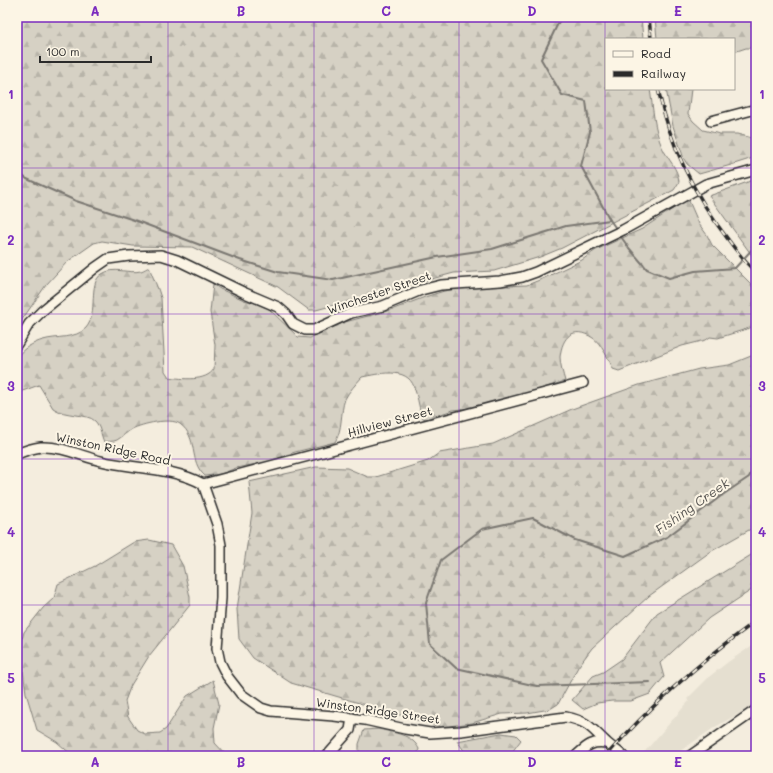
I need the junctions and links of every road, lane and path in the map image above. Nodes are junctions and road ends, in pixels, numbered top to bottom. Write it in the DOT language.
graph roads {
  1 [pos="756,109"];
  2 [pos="711,121"];
  3 [pos="756,170"];
  4 [pos="17,344"];
  5 [pos="583,383"];
  6 [pos="17,454"];
  7 [pos="202,484"];
  8 [pos="756,710"];
  9 [pos="352,718"];
  10 [pos="606,743"];
  11 [pos="327,756"];
  12 [pos="576,756"];
  13 [pos="624,756"];
  14 [pos="690,756"];
  1 -- 2 [label="street"];
  3 -- 4 [label="street, Winchester Street"];
  5 -- 7 [label="street, Hillview Street"];
  6 -- 7 [label="street, Winston Ridge Road"];
  7 -- 9 [label="street, Winston Ridge Street"];
  8 -- 14 [label="street"];
  9 -- 10 [label="street, Winston Ridge Street"];
  9 -- 11 [label="street"];
  10 -- 12 [label="street"];
  10 -- 13 [label="street, Winston Ridge Street"];
}
